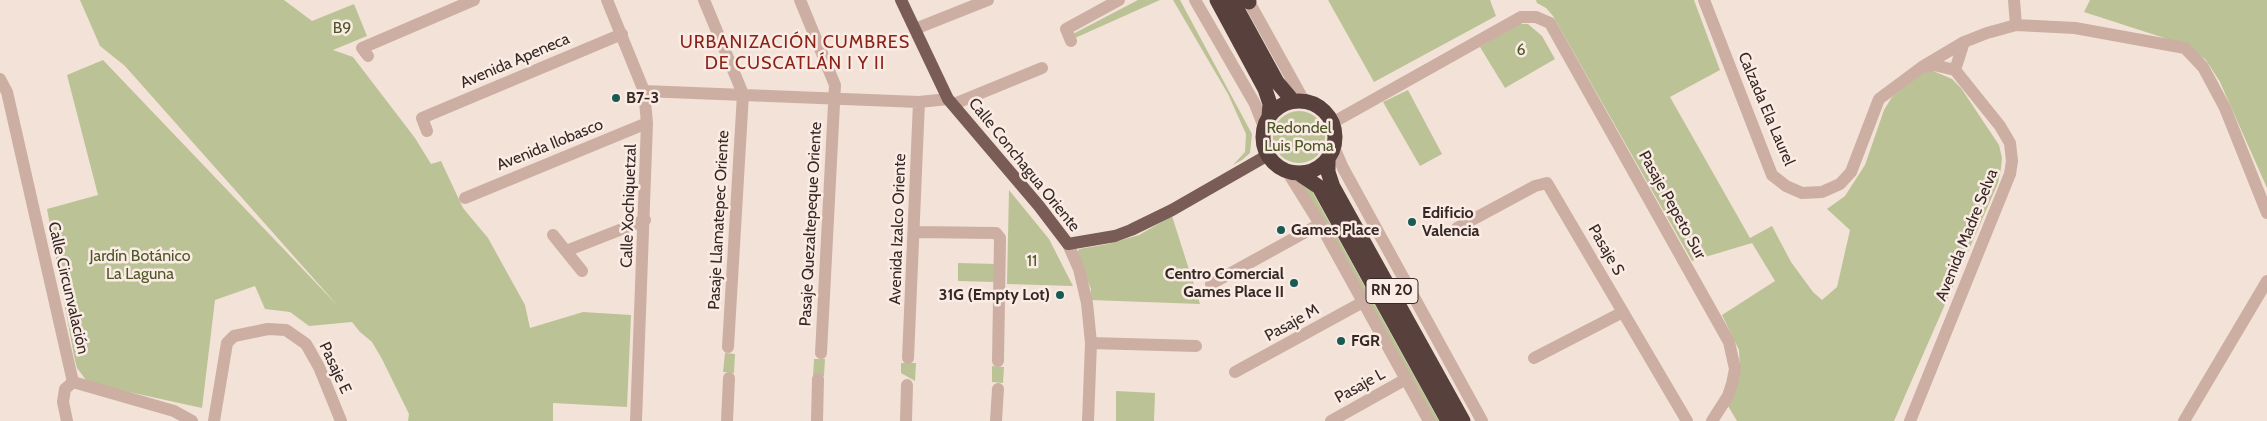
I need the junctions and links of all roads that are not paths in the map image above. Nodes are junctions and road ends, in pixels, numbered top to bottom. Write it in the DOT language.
graph roads {
  1 [pos="474,0"];
  2 [pos="607,0"];
  3 [pos="704,0"];
  4 [pos="800,0"];
  5 [pos="901,0"];
  6 [pos="988,0"];
  7 [pos="1119,0"];
  8 [pos="1195,0"];
  9 [pos="1217,0"];
  10 [pos="1232,0"];
  11 [pos="1704,0"];
  12 [pos="2014,0"];
  13 [pos="1248,1"];
  14 [pos="2016,25"];
  15 [pos="914,29"];
  16 [pos="622,34"];
  17 [pos="1071,41"];
  18 [pos="1964,42"];
  19 [pos="365,52"];
  20 [pos="1922,67"];
  21 [pos="1042,68"];
  22 [pos="1955,70"];
  23 [pos="0,79"];
  24 [pos="644,91"];
  25 [pos="743,94"];
  26 [pos="834,97"];
  27 [pos="1298,101"];
  28 [pos="919,102"];
  29 [pos="951,102"];
  30 [pos="1267,122"];
  31 [pos="647,123"];
  32 [pos="1332,123"];
  33 [pos="427,131"];
  34 [pos="1331,152"];
  35 [pos="1268,155"];
  36 [pos="1293,172"];
  37 [pos="474,198"];
  38 [pos="2267,213"];
  39 [pos="645,220"];
  40 [pos="1320,224"];
  41 [pos="1457,228"];
  42 [pos="914,232"];
  43 [pos="553,235"];
  44 [pos="1068,244"];
  45 [pos="566,251"];
  46 [pos="582,271"];
  47 [pos="2267,281"];
  48 [pos="1210,284"];
  49 [pos="1363,302"];
  50 [pos="1623,312"];
  51 [pos="1091,343"];
  52 [pos="1196,346"];
  53 [pos="728,347"];
  54 [pos="821,353"];
  55 [pos="908,358"];
  56 [pos="1534,358"];
  57 [pos="998,361"];
  58 [pos="1236,372"];
  59 [pos="729,378"];
  60 [pos="818,378"];
  61 [pos="1406,379"];
  62 [pos="73,382"];
  63 [pos="907,384"];
  64 [pos="998,389"];
  65 [pos="67,421"];
  66 [pos="192,421"];
  67 [pos="214,421"];
  68 [pos="341,421"];
  69 [pos="636,421"];
  70 [pos="728,421"];
  71 [pos="817,421"];
  72 [pos="906,421"];
  73 [pos="996,421"];
  74 [pos="1088,421"];
  75 [pos="1331,421"];
  76 [pos="1429,421"];
  77 [pos="1448,421"];
  78 [pos="1463,421"];
  79 [pos="1482,421"];
  80 [pos="1687,421"];
  81 [pos="1712,421"];
  82 [pos="1910,421"];
  83 [pos="2184,421"];
  1 -- 19 [label="street"];
  2 -- 16 [label="street, Calle Xochiquetzal"];
  3 -- 25 [label="street"];
  4 -- 26 [label="street, Pasaje Quezaltepeque Oriente"];
  5 -- 15 [label="main road, Calle Conchagua Oriente"];
  6 -- 15 [label="street"];
  7 -- 17 [label="street"];
  8 -- 30 [label="street"];
  9 -- 30 [label="highway"];
  10 -- 27 [label="highway"];
  11 -- 20 [label="street, Calzada Ela Laurel"];
  12 -- 14 [label="street"];
  13 -- 27 [label="street"];
  14 -- 18 [label="street"];
  14 -- 38 [label="street"];
  15 -- 29 [label="main road, Calle Conchagua Oriente"];
  16 -- 24 [label="street, Calle Xochiquetzal"];
  16 -- 33 [label="street, Avenida Apeneca"];
  18 -- 20 [label="street, Calzada Ela Laurel"];
  18 -- 22 [label="street"];
  20 -- 22 [label="street"];
  21 -- 29 [label="street"];
  22 -- 82 [label="street, Avenida Madre Selva"];
  23 -- 62 [label="street, Calle Circunvalación"];
  24 -- 25 [label="street"];
  24 -- 31 [label="street, Calle Xochiquetzal"];
  25 -- 26 [label="street"];
  25 -- 53 [label="street, Pasaje Llamatepec Oriente"];
  26 -- 28 [label="street"];
  26 -- 54 [label="street, Pasaje Quezaltepeque Oriente"];
  27 -- 30 [label="highway"];
  27 -- 32 [label="highway"];
  28 -- 29 [label="street"];
  28 -- 42 [label="street, Avenida Izalco Oriente"];
  29 -- 44 [label="main road, Calle Conchagua Oriente"];
  30 -- 35 [label="highway"];
  31 -- 37 [label="street, Avenida Ilobasco"];
  31 -- 39 [label="street, Calle Xochiquetzal"];
  32 -- 34 [label="highway, RN 20"];
  32 -- 81 [label="street, Pasaje Pepeto Sur"];
  34 -- 36 [label="highway"];
  34 -- 78 [label="highway, RN 20"];
  34 -- 79 [label="street"];
  35 -- 36 [label="highway, RN 20"];
  35 -- 44 [label="main road"];
  36 -- 40 [label="street"];
  36 -- 77 [label="highway, RN 20"];
  39 -- 45 [label="street"];
  39 -- 69 [label="street, Calle Xochiquetzal"];
  40 -- 48 [label="street"];
  40 -- 49 [label="street"];
  41 -- 50 [label="street, Pasaje S"];
  42 -- 55 [label="street, Avenida Izalco Oriente"];
  42 -- 57 [label="street"];
  43 -- 45 [label="street"];
  44 -- 51 [label="street, Calle Conchagua Oriente"];
  45 -- 46 [label="street"];
  47 -- 83 [label="street"];
  49 -- 58 [label="street, Pasaje M"];
  49 -- 61 [label="street"];
  50 -- 56 [label="street"];
  50 -- 80 [label="street, Pasaje S"];
  51 -- 52 [label="street"];
  51 -- 74 [label="street, Calle Conchagua Oriente"];
  59 -- 70 [label="street"];
  60 -- 71 [label="street"];
  61 -- 75 [label="street, Pasaje L"];
  61 -- 76 [label="street"];
  62 -- 65 [label="street"];
  62 -- 66 [label="street"];
  63 -- 72 [label="street"];
  64 -- 73 [label="street"];
  67 -- 68 [label="street, Pasaje E"];
}
